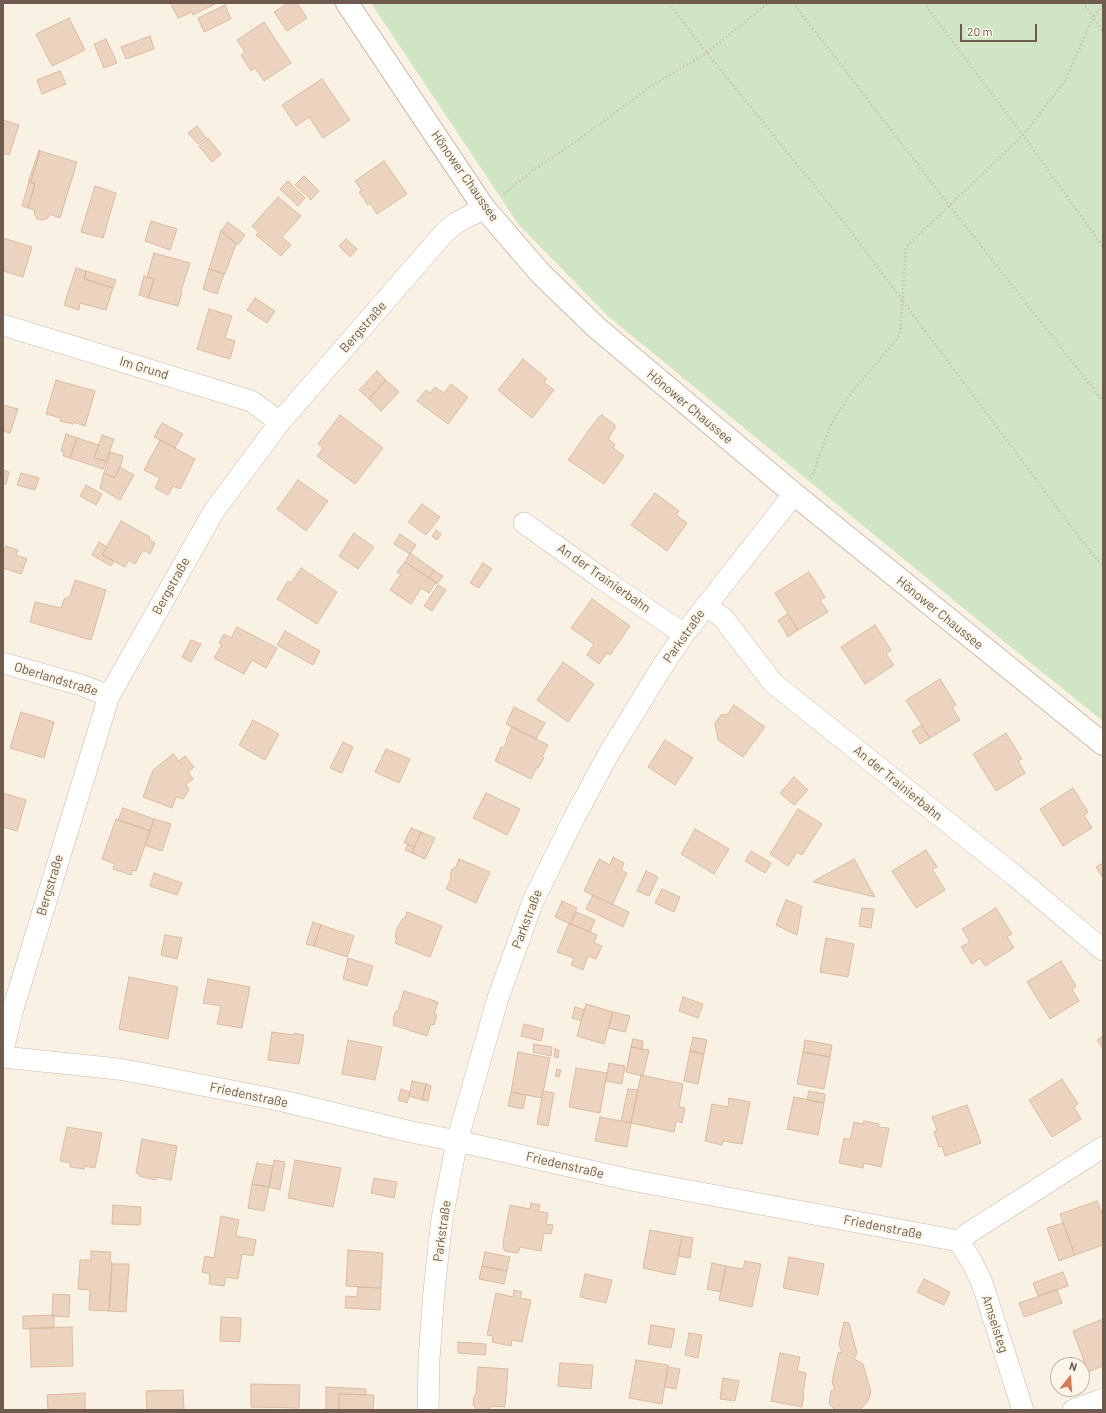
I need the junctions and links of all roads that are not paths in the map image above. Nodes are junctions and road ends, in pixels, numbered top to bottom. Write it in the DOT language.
graph roads {
  1 [pos="348,3"];
  2 [pos="484,208"];
  3 [pos="3,325"];
  4 [pos="280,422"];
  5 [pos="794,494"];
  6 [pos="524,523"];
  7 [pos="706,605"];
  8 [pos="684,634"];
  9 [pos="3,663"];
  10 [pos="109,696"];
  11 [pos="1103,744"];
  12 [pos="1103,950"];
  13 [pos="3,1050"];
  14 [pos="3,1057"];
  15 [pos="457,1141"];
  16 [pos="1103,1147"];
  17 [pos="959,1241"];
  18 [pos="1103,1399"];
  19 [pos="428,1410"];
  20 [pos="1023,1410"];
  21 [pos="1073,1410"];
  1 -- 2 [label="main road, Hönower Chaussee"];
  2 -- 4 [label="street, Bergstraße"];
  2 -- 5 [label="main road, Hönower Chaussee"];
  3 -- 4 [label="street, Im Grund"];
  4 -- 10 [label="street, Bergstraße"];
  5 -- 7 [label="street, Parkstraße"];
  5 -- 11 [label="main road, Hönower Chaussee"];
  6 -- 8 [label="street, An der Trainierbahn"];
  7 -- 8 [label="street, Parkstraße"];
  7 -- 12 [label="street, An der Trainierbahn"];
  8 -- 15 [label="street, Parkstraße"];
  9 -- 10 [label="street, Oberlandstraße"];
  10 -- 13 [label="street, Bergstraße"];
  14 -- 15 [label="street, Friedenstraße"];
  15 -- 17 [label="street, Friedenstraße"];
  15 -- 19 [label="street, Parkstraße"];
  16 -- 17 [label="street"];
  17 -- 20 [label="street, Amselsteg"];
  18 -- 21 [label="street"];
}
